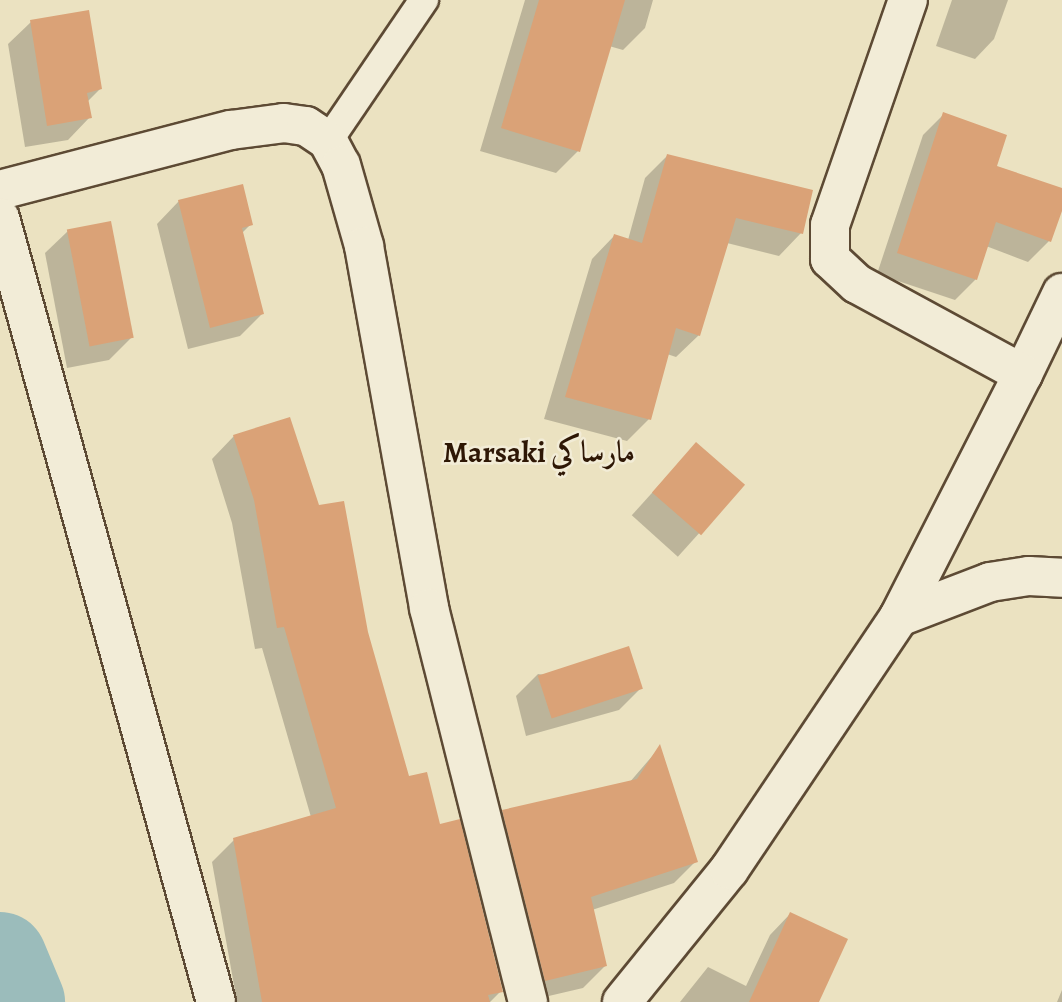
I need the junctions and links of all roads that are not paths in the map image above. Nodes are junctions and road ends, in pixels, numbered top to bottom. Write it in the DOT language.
graph roads {
  1 [pos="424,0"];
  2 [pos="908,0"];
  3 [pos="328,141"];
  4 [pos="0,190"];
  5 [pos="0,218"];
  6 [pos="1062,293"];
  7 [pos="1023,374"];
  8 [pos="1062,578"];
  9 [pos="899,617"];
  10 [pos="216,1002"];
  11 [pos="528,1002"];
  12 [pos="622,1002"];
  1 -- 3 [label="lane"];
  2 -- 7 [label="street"];
  3 -- 4 [label="street"];
  3 -- 11 [label="street"];
  5 -- 10 [label="street"];
  6 -- 7 [label="street"];
  7 -- 9 [label="street"];
  8 -- 9 [label="street"];
  9 -- 12 [label="street"];
}
